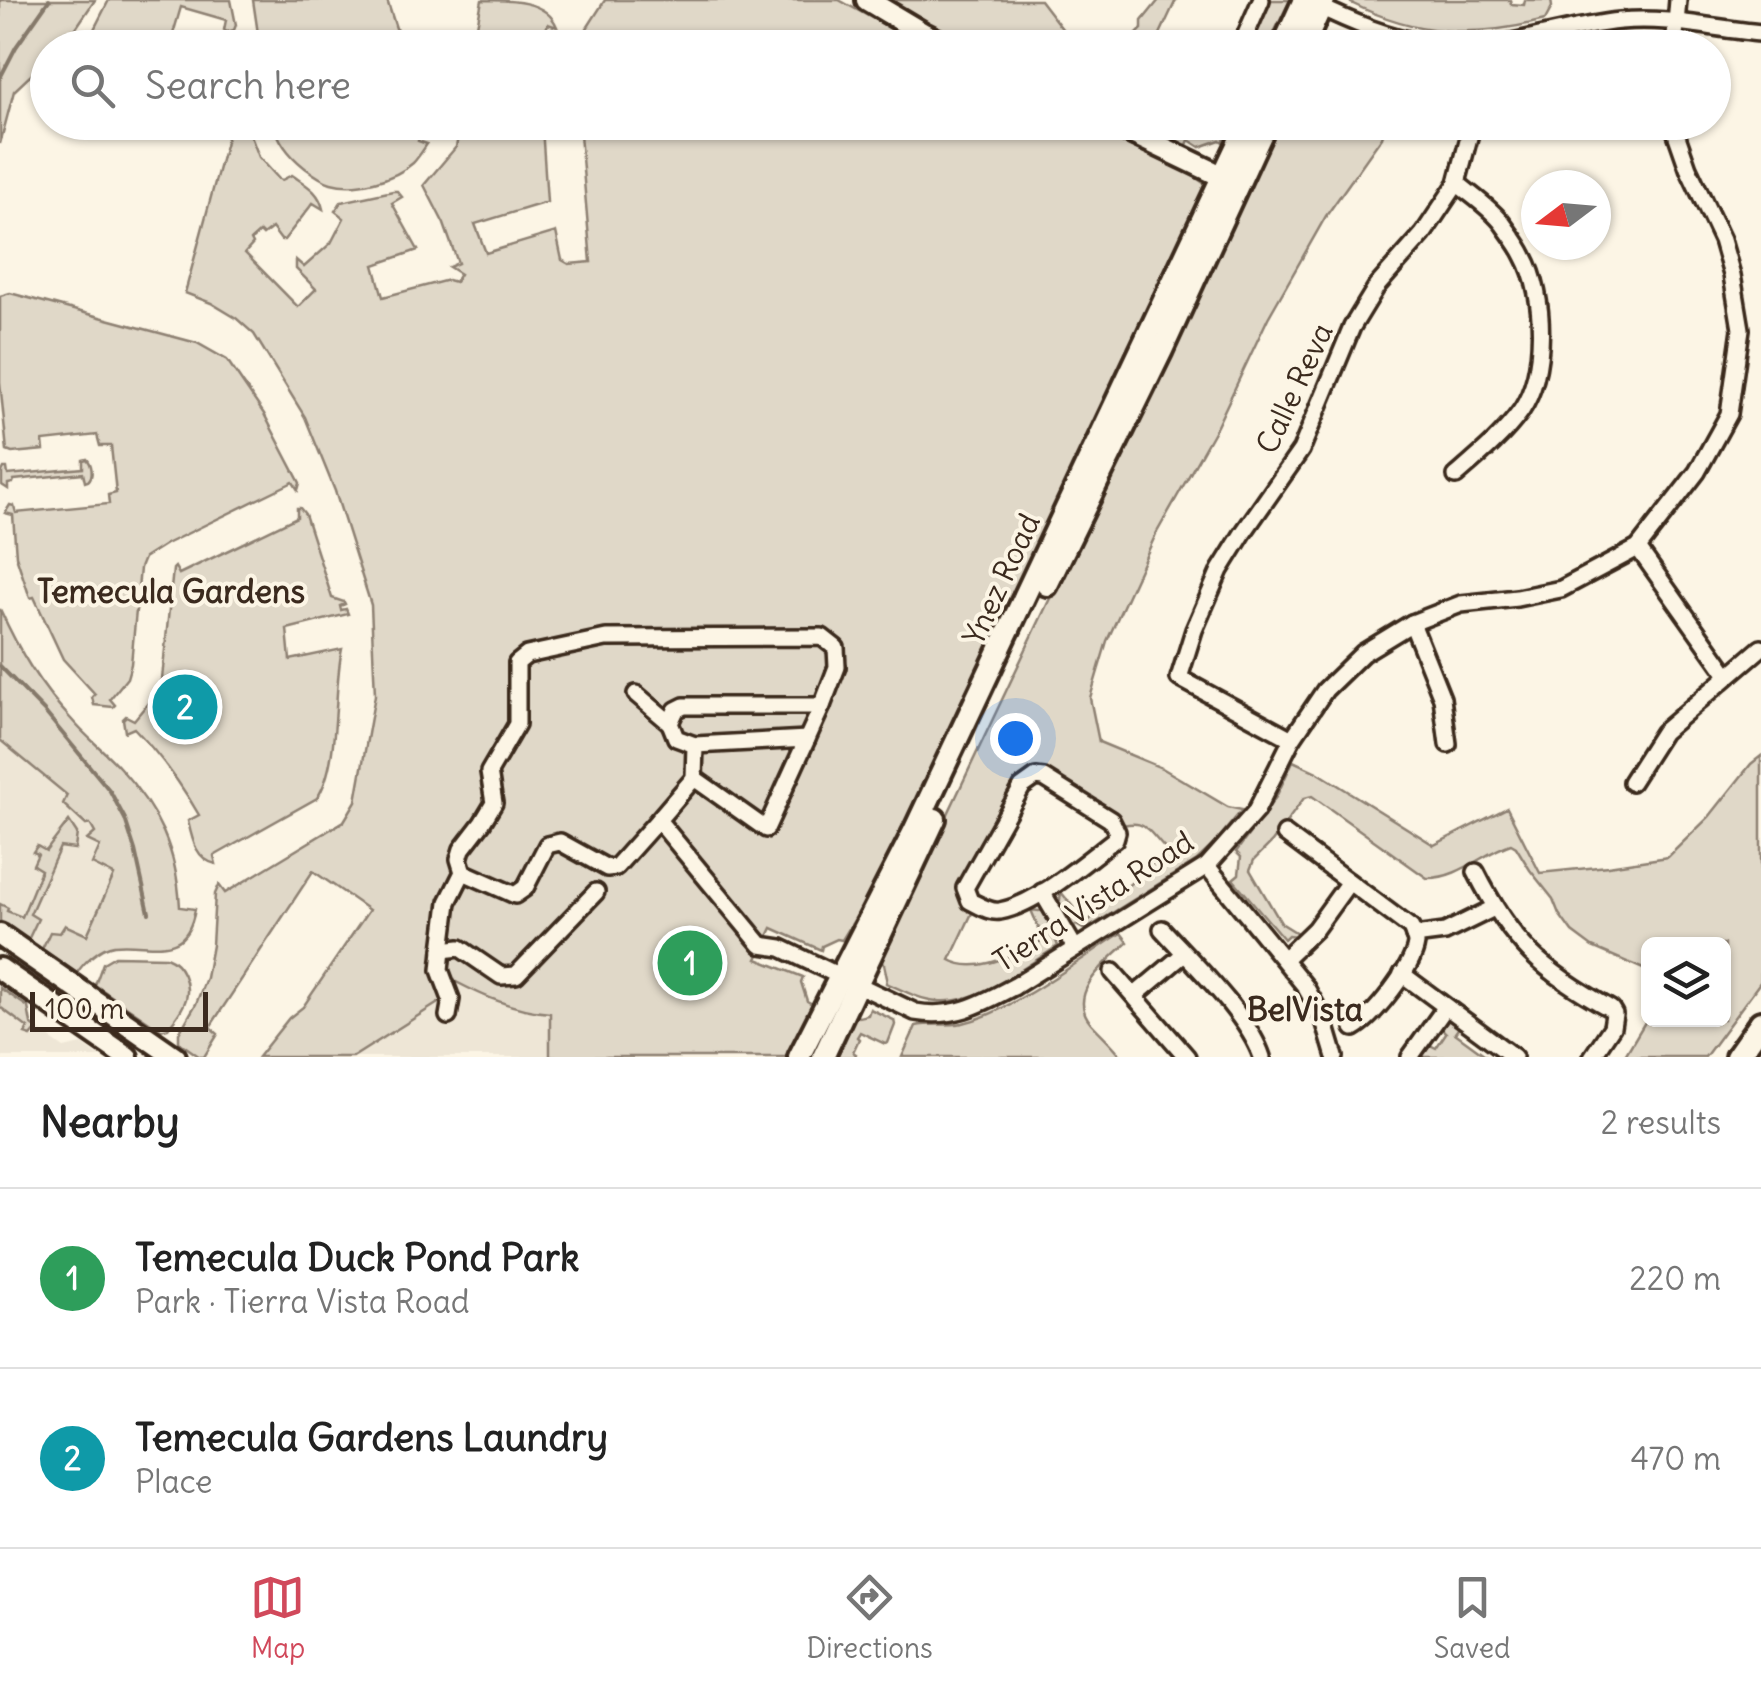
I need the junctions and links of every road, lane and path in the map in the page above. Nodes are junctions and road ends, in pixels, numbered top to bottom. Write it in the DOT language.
graph roads {
  1 [pos="866,0"];
  2 [pos="1261,0"];
  3 [pos="1678,0"];
  4 [pos="1314,2"];
  5 [pos="1675,20"];
  6 [pos="917,30"];
  7 [pos="1248,30"];
  8 [pos="1295,30"];
  9 [pos="1307,30"];
  10 [pos="1377,30"];
  11 [pos="1567,30"];
  12 [pos="1675,30"];
  13 [pos="1761,34"];
  14 [pos="1146,140"];
  15 [pos="1243,140"];
  16 [pos="1256,140"];
  17 [pos="1468,140"];
  18 [pos="1678,140"];
  19 [pos="1231,181"];
  20 [pos="1457,183"];
  21 [pos="1741,328"];
  22 [pos="1761,329"];
  23 [pos="1456,476"];
  24 [pos="1638,548"];
  25 [pos="1412,623"];
  26 [pos="1761,648"];
  27 [pos="1728,675"];
  28 [pos="636,694"];
  29 [pos="822,706"];
  30 [pos="670,723"];
  31 [pos="807,739"];
  32 [pos="1292,739"];
  33 [pos="694,744"];
  34 [pos="1448,744"];
  35 [pos="694,778"];
  36 [pos="1631,782"];
  37 [pos="658,820"];
  38 [pos="1284,834"];
  39 [pos="1206,866"];
  40 [pos="463,872"];
  41 [pos="1476,872"];
  42 [pos="1349,882"];
  43 [pos="596,892"];
  44 [pos="1042,892"];
  45 [pos="1494,908"];
  46 [pos="1162,929"];
  47 [pos="0,935"];
  48 [pos="1414,936"];
  49 [pos="1075,948"];
  50 [pos="442,950"];
  51 [pos="1184,954"];
  52 [pos="1284,959"];
  53 [pos="0,969"];
  54 [pos="1113,972"];
  55 [pos="1402,974"];
  56 [pos="848,980"];
  57 [pos="1134,996"];
  58 [pos="1445,1008"];
  59 [pos="448,1016"];
  60 [pos="1761,1023"];
  61 [pos="1354,1028"];
  62 [pos="127,1057"];
  63 [pos="175,1057"];
  64 [pos="799,1057"];
  65 [pos="824,1057"];
  66 [pos="1187,1057"];
  67 [pos="1262,1057"];
  68 [pos="1335,1057"];
  69 [pos="1410,1057"];
  70 [pos="1514,1057"];
  71 [pos="1592,1057"];
  72 [pos="1737,1057"];
  1 -- 6 [label="main road"];
  2 -- 7 [label="street"];
  3 -- 5 [label="street"];
  4 -- 8 [label="main road"];
  4 -- 9 [label="main road"];
  4 -- 10 [label="street"];
  5 -- 11 [label="street"];
  5 -- 12 [label="street"];
  5 -- 13 [label="street"];
  14 -- 19 [label="main road"];
  15 -- 19 [label="main road, Ynez Road"];
  16 -- 19 [label="main road, Ynez Road"];
  17 -- 20 [label="street, Calle Reva"];
  18 -- 21 [label="street, Tierra Vista Road"];
  19 -- 56 [label="main road, Ynez Road"];
  20 -- 23 [label="street"];
  20 -- 32 [label="street, Calle Reva"];
  21 -- 22 [label="street"];
  21 -- 24 [label="street, Tierra Vista Road"];
  24 -- 25 [label="street, Tierra Vista Road"];
  24 -- 27 [label="street"];
  25 -- 32 [label="street, Tierra Vista Road"];
  25 -- 34 [label="street"];
  26 -- 27 [label="street"];
  27 -- 36 [label="street"];
  28 -- 30 [label="street"];
  29 -- 30 [label="street"];
  29 -- 31 [label="street"];
  29 -- 40 [label="street"];
  30 -- 33 [label="street"];
  31 -- 33 [label="street"];
  31 -- 35 [label="street"];
  32 -- 39 [label="street, Tierra Vista Road"];
  33 -- 35 [label="street"];
  35 -- 37 [label="street"];
  37 -- 40 [label="street"];
  37 -- 56 [label="street, Tierra Vista Road"];
  38 -- 42 [label="street"];
  39 -- 49 [label="street, Tierra Vista Road"];
  39 -- 52 [label="street"];
  40 -- 50 [label="street"];
  41 -- 45 [label="street"];
  42 -- 48 [label="street"];
  42 -- 52 [label="street"];
  43 -- 50 [label="street"];
  44 -- 44 [label="street"];
  44 -- 49 [label="street"];
  45 -- 48 [label="street"];
  45 -- 71 [label="street"];
  46 -- 51 [label="street"];
  47 -- 63 [label="main road"];
  48 -- 55 [label="street"];
  49 -- 56 [label="street, Tierra Vista Road"];
  50 -- 59 [label="street"];
  51 -- 57 [label="street"];
  51 -- 67 [label="street"];
  52 -- 68 [label="street"];
  53 -- 62 [label="main road"];
  54 -- 57 [label="street"];
  55 -- 58 [label="street"];
  55 -- 61 [label="street"];
  56 -- 64 [label="main road, Ynez Road"];
  56 -- 65 [label="main road, Ynez Road"];
  57 -- 66 [label="street"];
  58 -- 69 [label="street"];
  58 -- 70 [label="street"];
  60 -- 72 [label="highway"];
}
